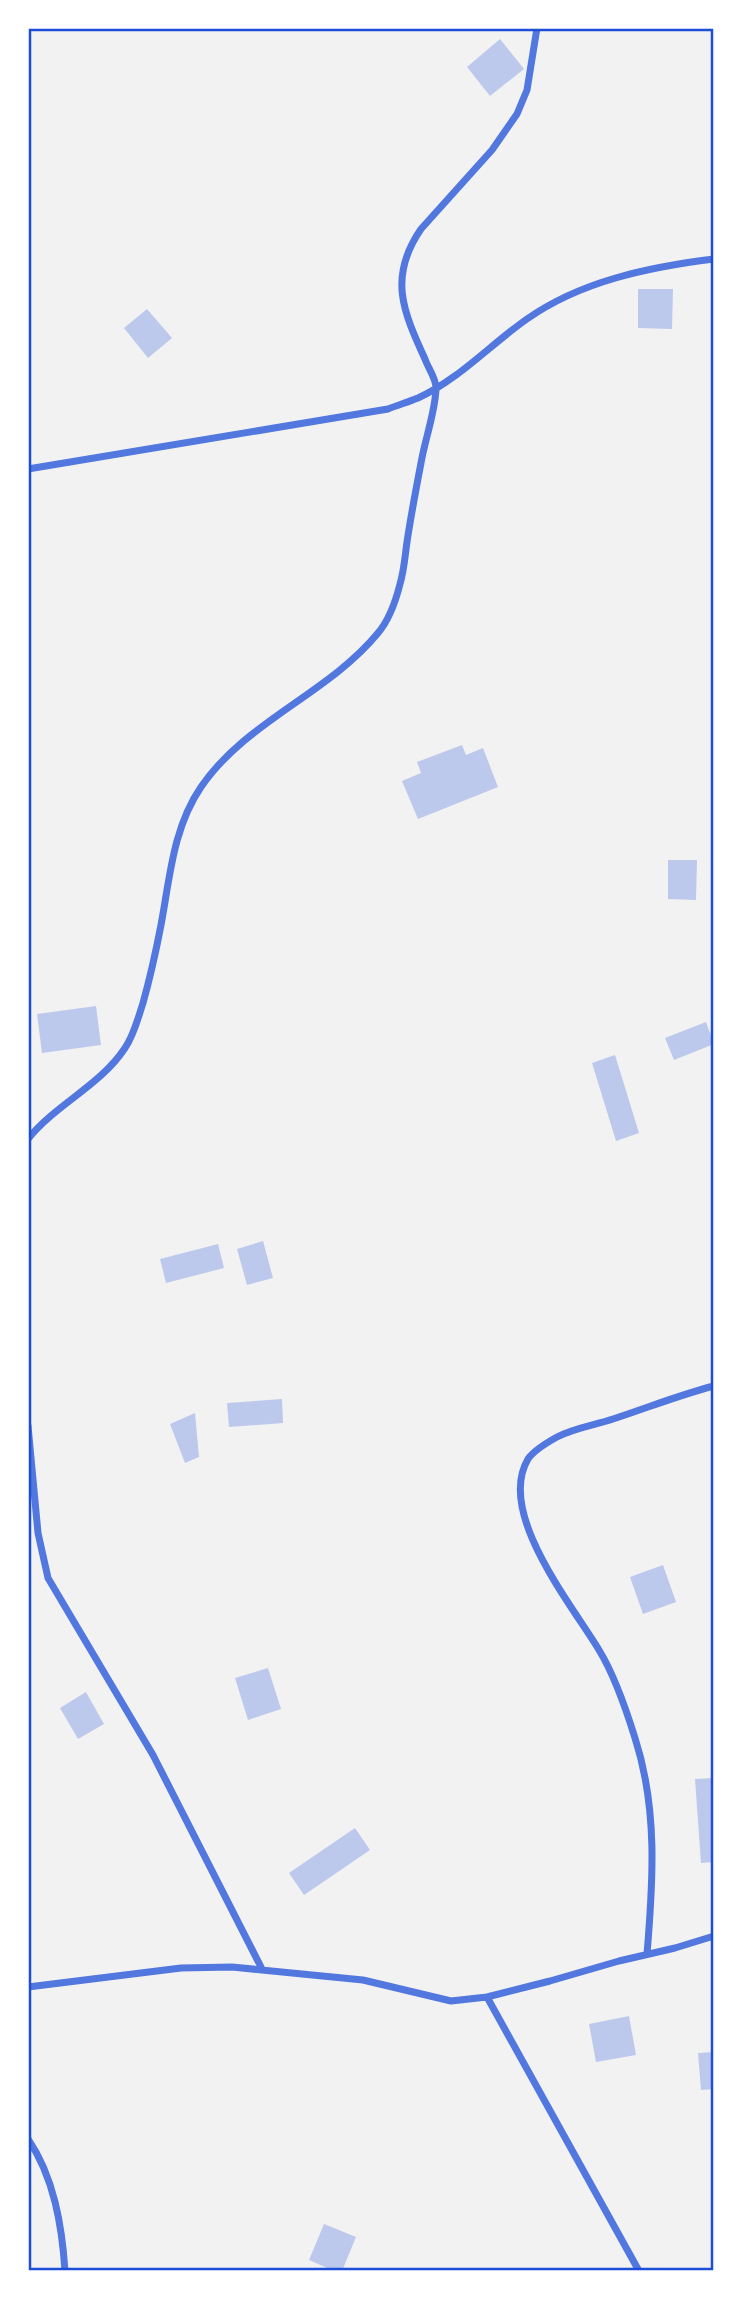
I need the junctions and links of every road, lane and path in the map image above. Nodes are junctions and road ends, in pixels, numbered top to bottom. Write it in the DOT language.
graph roads {
  1 [pos="537,28"];
  2 [pos="714,259"];
  3 [pos="437,386"];
  4 [pos="28,469"];
  5 [pos="28,1139"];
  6 [pos="714,1386"];
  7 [pos="28,1426"];
  8 [pos="714,1936"];
  9 [pos="647,1955"];
  10 [pos="262,1969"];
  11 [pos="28,1987"];
  12 [pos="487,1997"];
  13 [pos="28,2139"];
  14 [pos="65,2271"];
  15 [pos="639,2271"];
  1 -- 3 [label="street"];
  2 -- 3 [label="street"];
  3 -- 4 [label="street"];
  3 -- 5 [label="street"];
  6 -- 9 [label="street"];
  7 -- 10 [label="street"];
  8 -- 9 [label="street"];
  9 -- 12 [label="street"];
  10 -- 11 [label="street"];
  10 -- 12 [label="street"];
  12 -- 15 [label="street"];
  13 -- 14 [label="street"];
}
